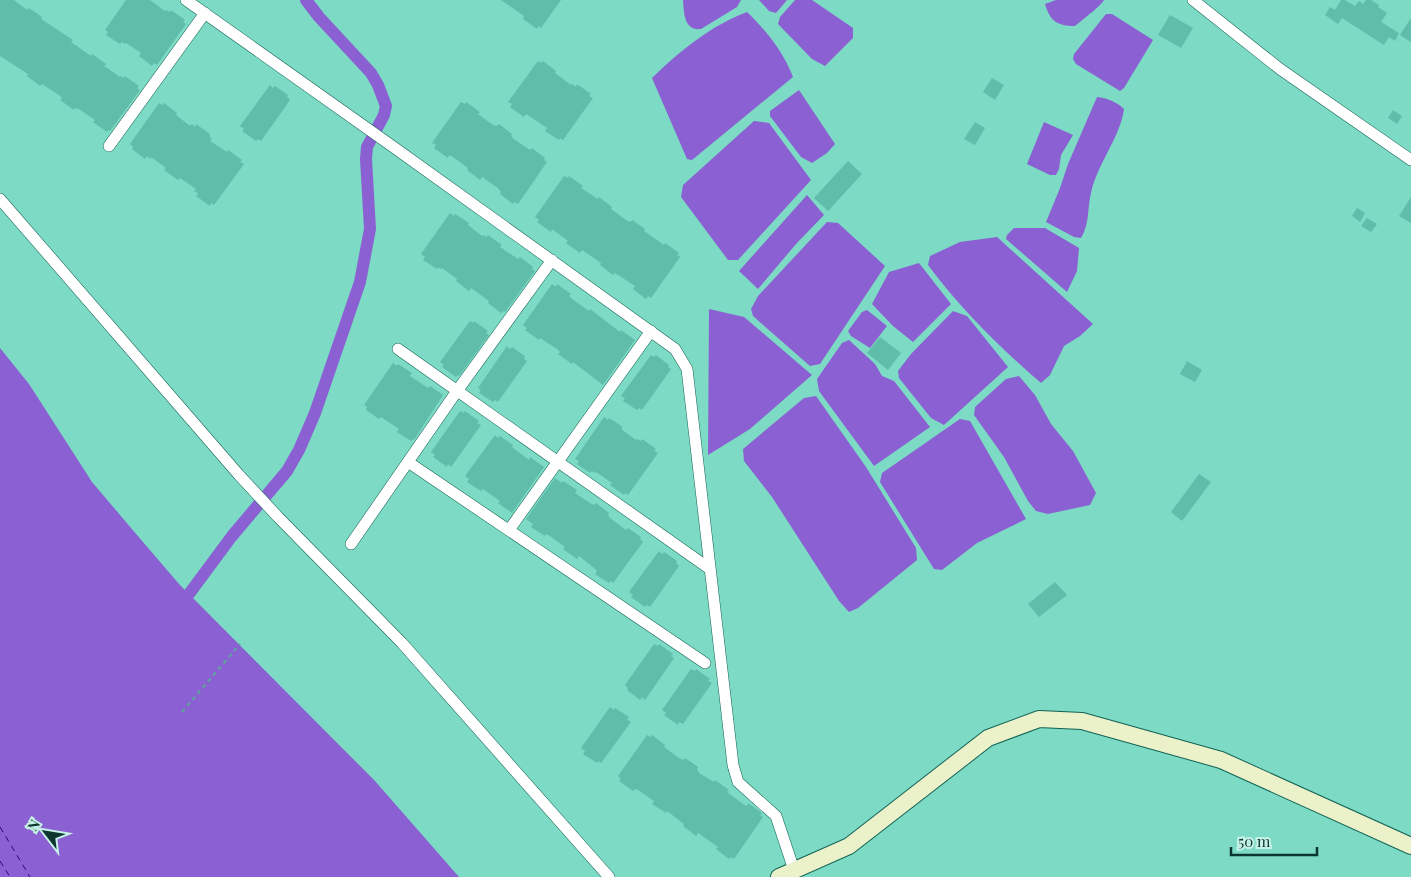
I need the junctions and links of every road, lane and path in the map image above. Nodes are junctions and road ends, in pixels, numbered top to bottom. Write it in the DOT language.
graph roads {
  1 [pos="186,0"];
  2 [pos="1193,0"];
  3 [pos="205,13"];
  4 [pos="110,146"];
  5 [pos="1411,160"];
  6 [pos="0,199"];
  7 [pos="552,260"];
  8 [pos="651,331"];
  9 [pos="398,349"];
  10 [pos="457,391"];
  11 [pos="408,462"];
  12 [pos="557,462"];
  13 [pos="509,530"];
  14 [pos="351,544"];
  15 [pos="710,569"];
  16 [pos="240,644"];
  17 [pos="705,663"];
  18 [pos="182,712"];
  19 [pos="1411,846"];
  20 [pos="794,870"];
  21 [pos="609,877"];
  22 [pos="779,877"];
  1 -- 3 [label="street"];
  2 -- 5 [label="street"];
  3 -- 4 [label="street"];
  3 -- 7 [label="street"];
  6 -- 21 [label="street"];
  7 -- 8 [label="street"];
  7 -- 10 [label="street"];
  8 -- 12 [label="street"];
  8 -- 15 [label="street"];
  9 -- 10 [label="street"];
  10 -- 11 [label="street"];
  10 -- 12 [label="street"];
  11 -- 13 [label="street"];
  11 -- 14 [label="street"];
  12 -- 13 [label="street"];
  12 -- 15 [label="street"];
  13 -- 17 [label="street"];
  15 -- 20 [label="street"];
  16 -- 18 [label="path"];
  19 -- 20 [label="main road"];
  20 -- 22 [label="main road"];
}
